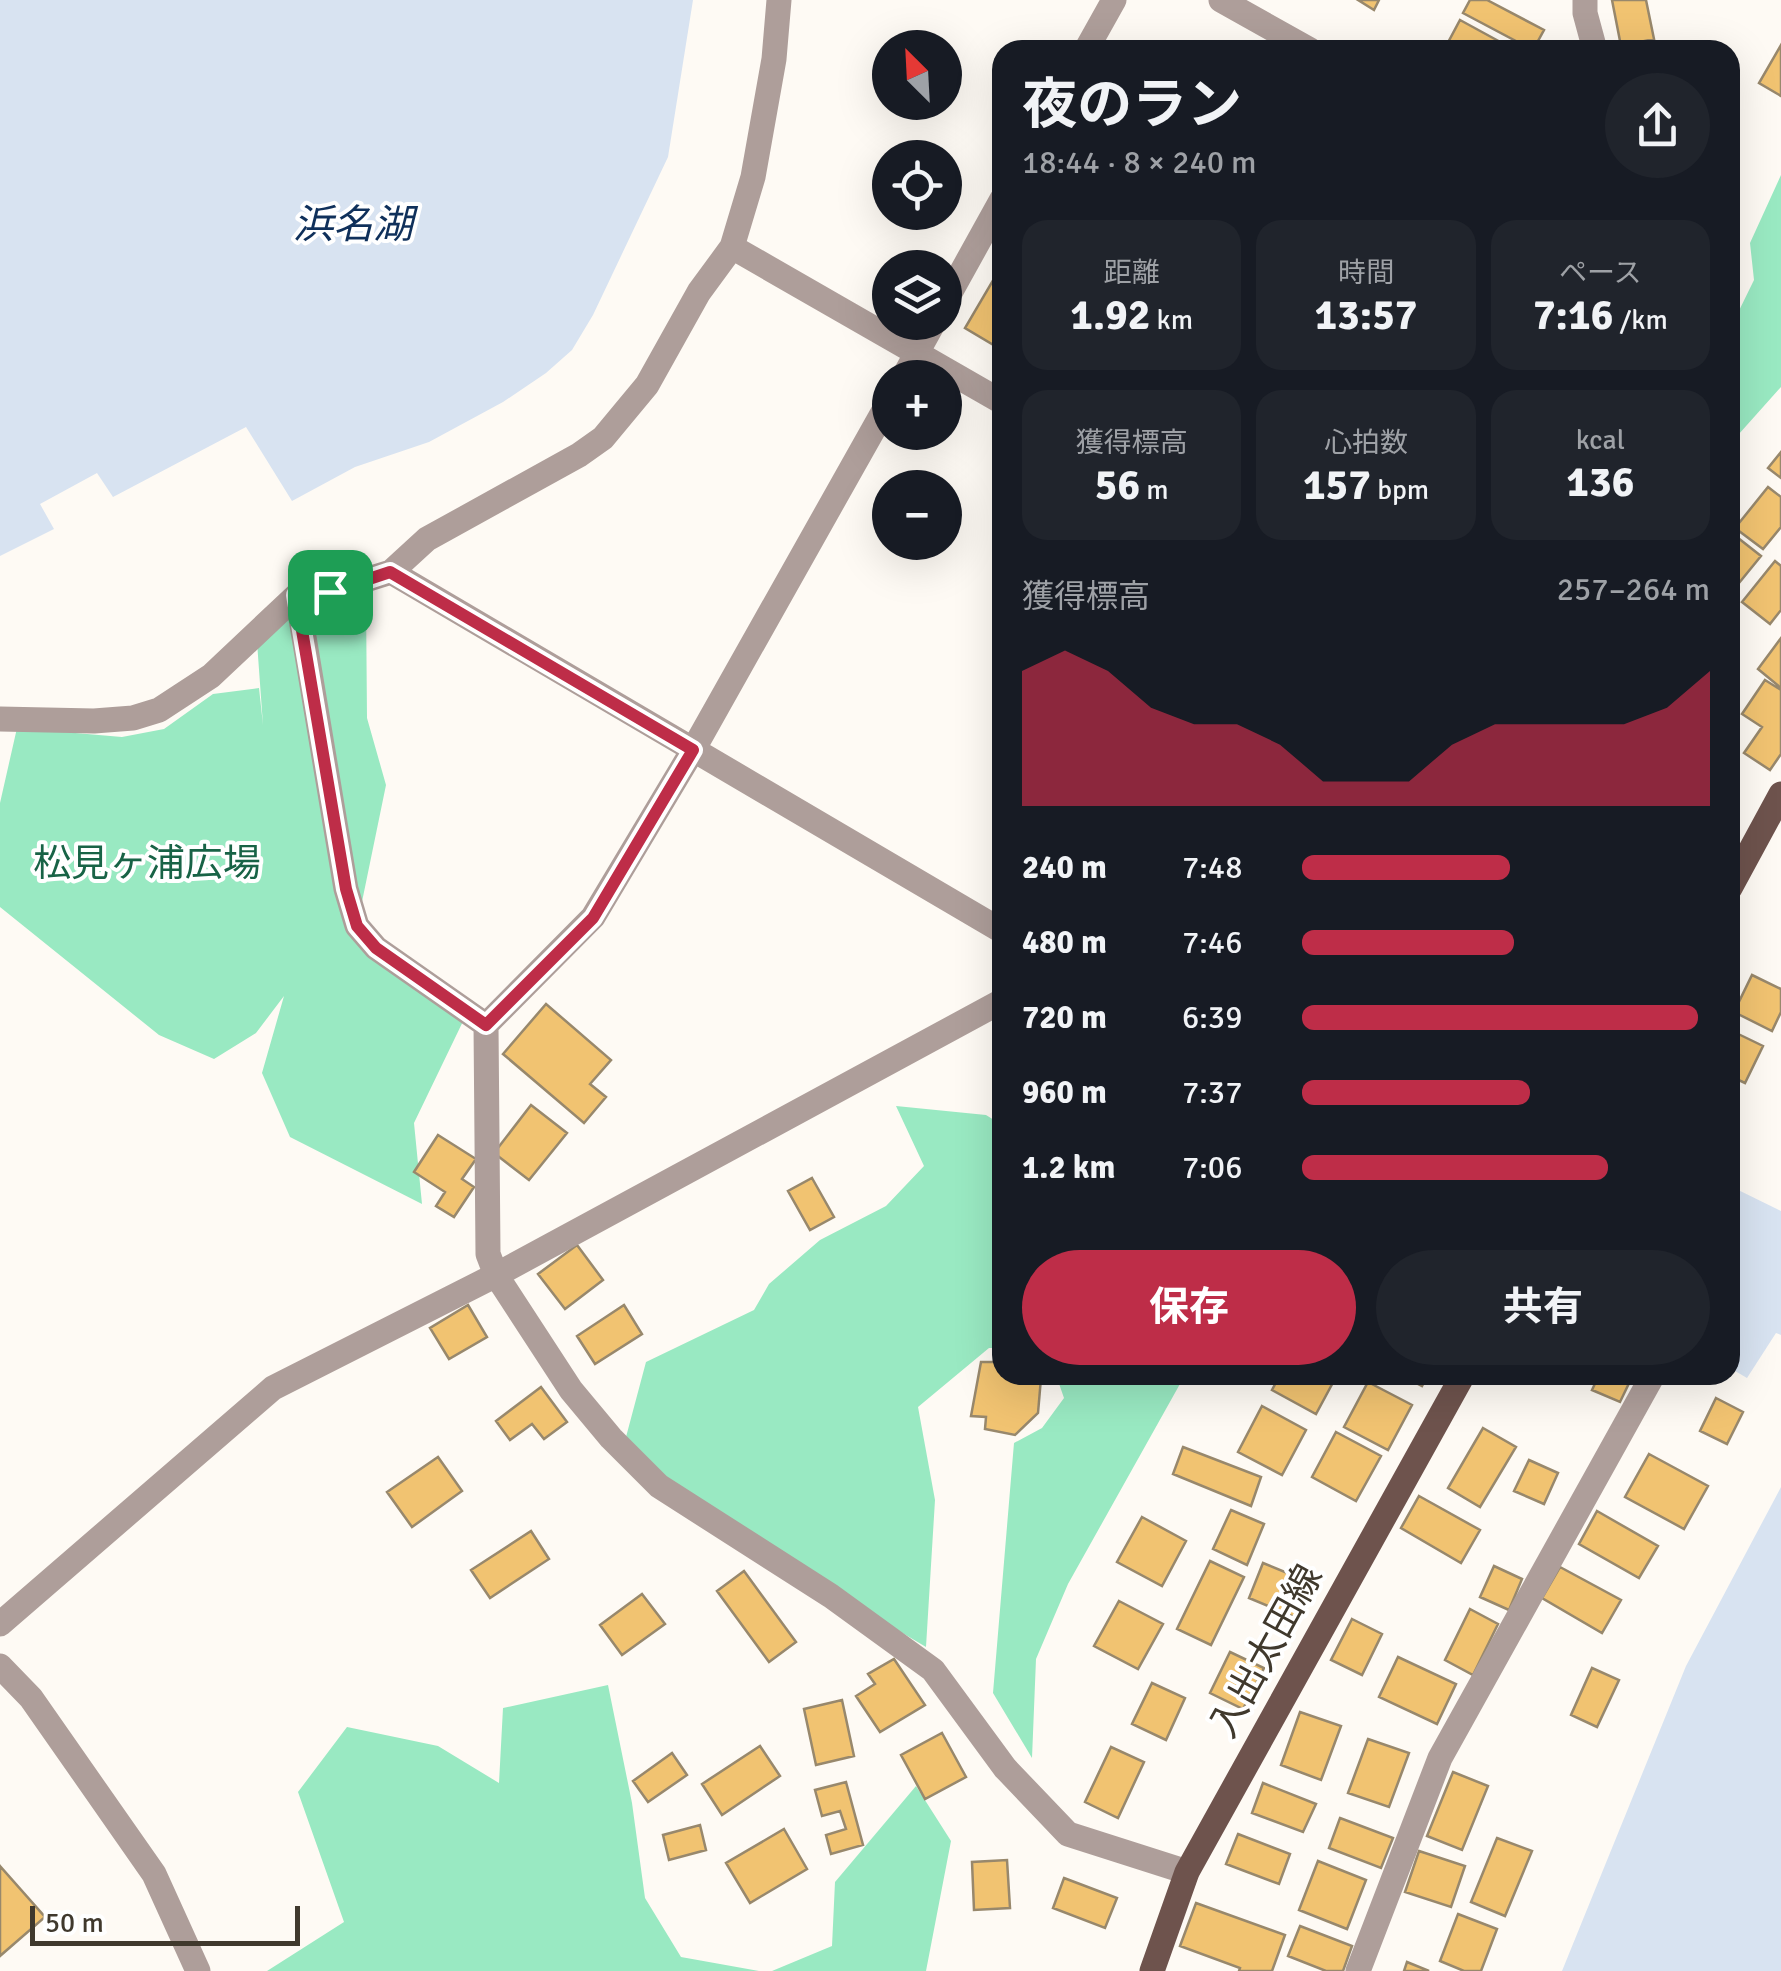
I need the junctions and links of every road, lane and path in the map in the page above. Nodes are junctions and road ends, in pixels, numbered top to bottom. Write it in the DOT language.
graph roads {
  1 [pos="779,0"];
  2 [pos="1114,0"];
  3 [pos="1221,0"];
  4 [pos="1585,0"];
  5 [pos="1092,40"];
  6 [pos="1292,40"];
  7 [pos="1592,40"];
  8 [pos="992,217"];
  9 [pos="732,247"];
  10 [pos="962,271"];
  11 [pos="924,340"];
  12 [pos="917,353"];
  13 [pos="913,360"];
  14 [pos="992,396"];
  15 [pos="872,432"];
  16 [pos="390,572"];
  17 [pos="296,595"];
  18 [pos="0,719"];
  19 [pos="693,750"];
  20 [pos="1781,794"];
  21 [pos="1740,870"];
  22 [pos="992,925"];
  23 [pos="992,1006"];
  24 [pos="486,1025"];
  25 [pos="496,1275"];
  26 [pos="1457,1385"];
  27 [pos="1647,1385"];
  28 [pos="0,1624"];
  29 [pos="0,1666"];
  30 [pos="1187,1872"];
  31 [pos="198,1971"];
  32 [pos="1152,1971"];
  33 [pos="1358,1971"];
  1 -- 9 [label="street"];
  2 -- 5 [label="street"];
  3 -- 6 [label="street"];
  4 -- 7 [label="street"];
  8 -- 10 [label="street"];
  9 -- 12 [label="street"];
  9 -- 16 [label="street"];
  11 -- 12 [label="street"];
  12 -- 13 [label="street"];
  12 -- 14 [label="street"];
  15 -- 19 [label="street"];
  16 -- 17 [label="street"];
  16 -- 19 [label="street"];
  17 -- 18 [label="street"];
  17 -- 24 [label="street"];
  19 -- 22 [label="street"];
  19 -- 24 [label="street"];
  20 -- 21 [label="main road"];
  23 -- 25 [label="street"];
  24 -- 25 [label="street"];
  25 -- 28 [label="street"];
  25 -- 30 [label="street"];
  26 -- 30 [label="main road, 入出太田線"];
  27 -- 33 [label="street"];
  29 -- 31 [label="street"];
  30 -- 32 [label="main road, 入出太田線"];
}
